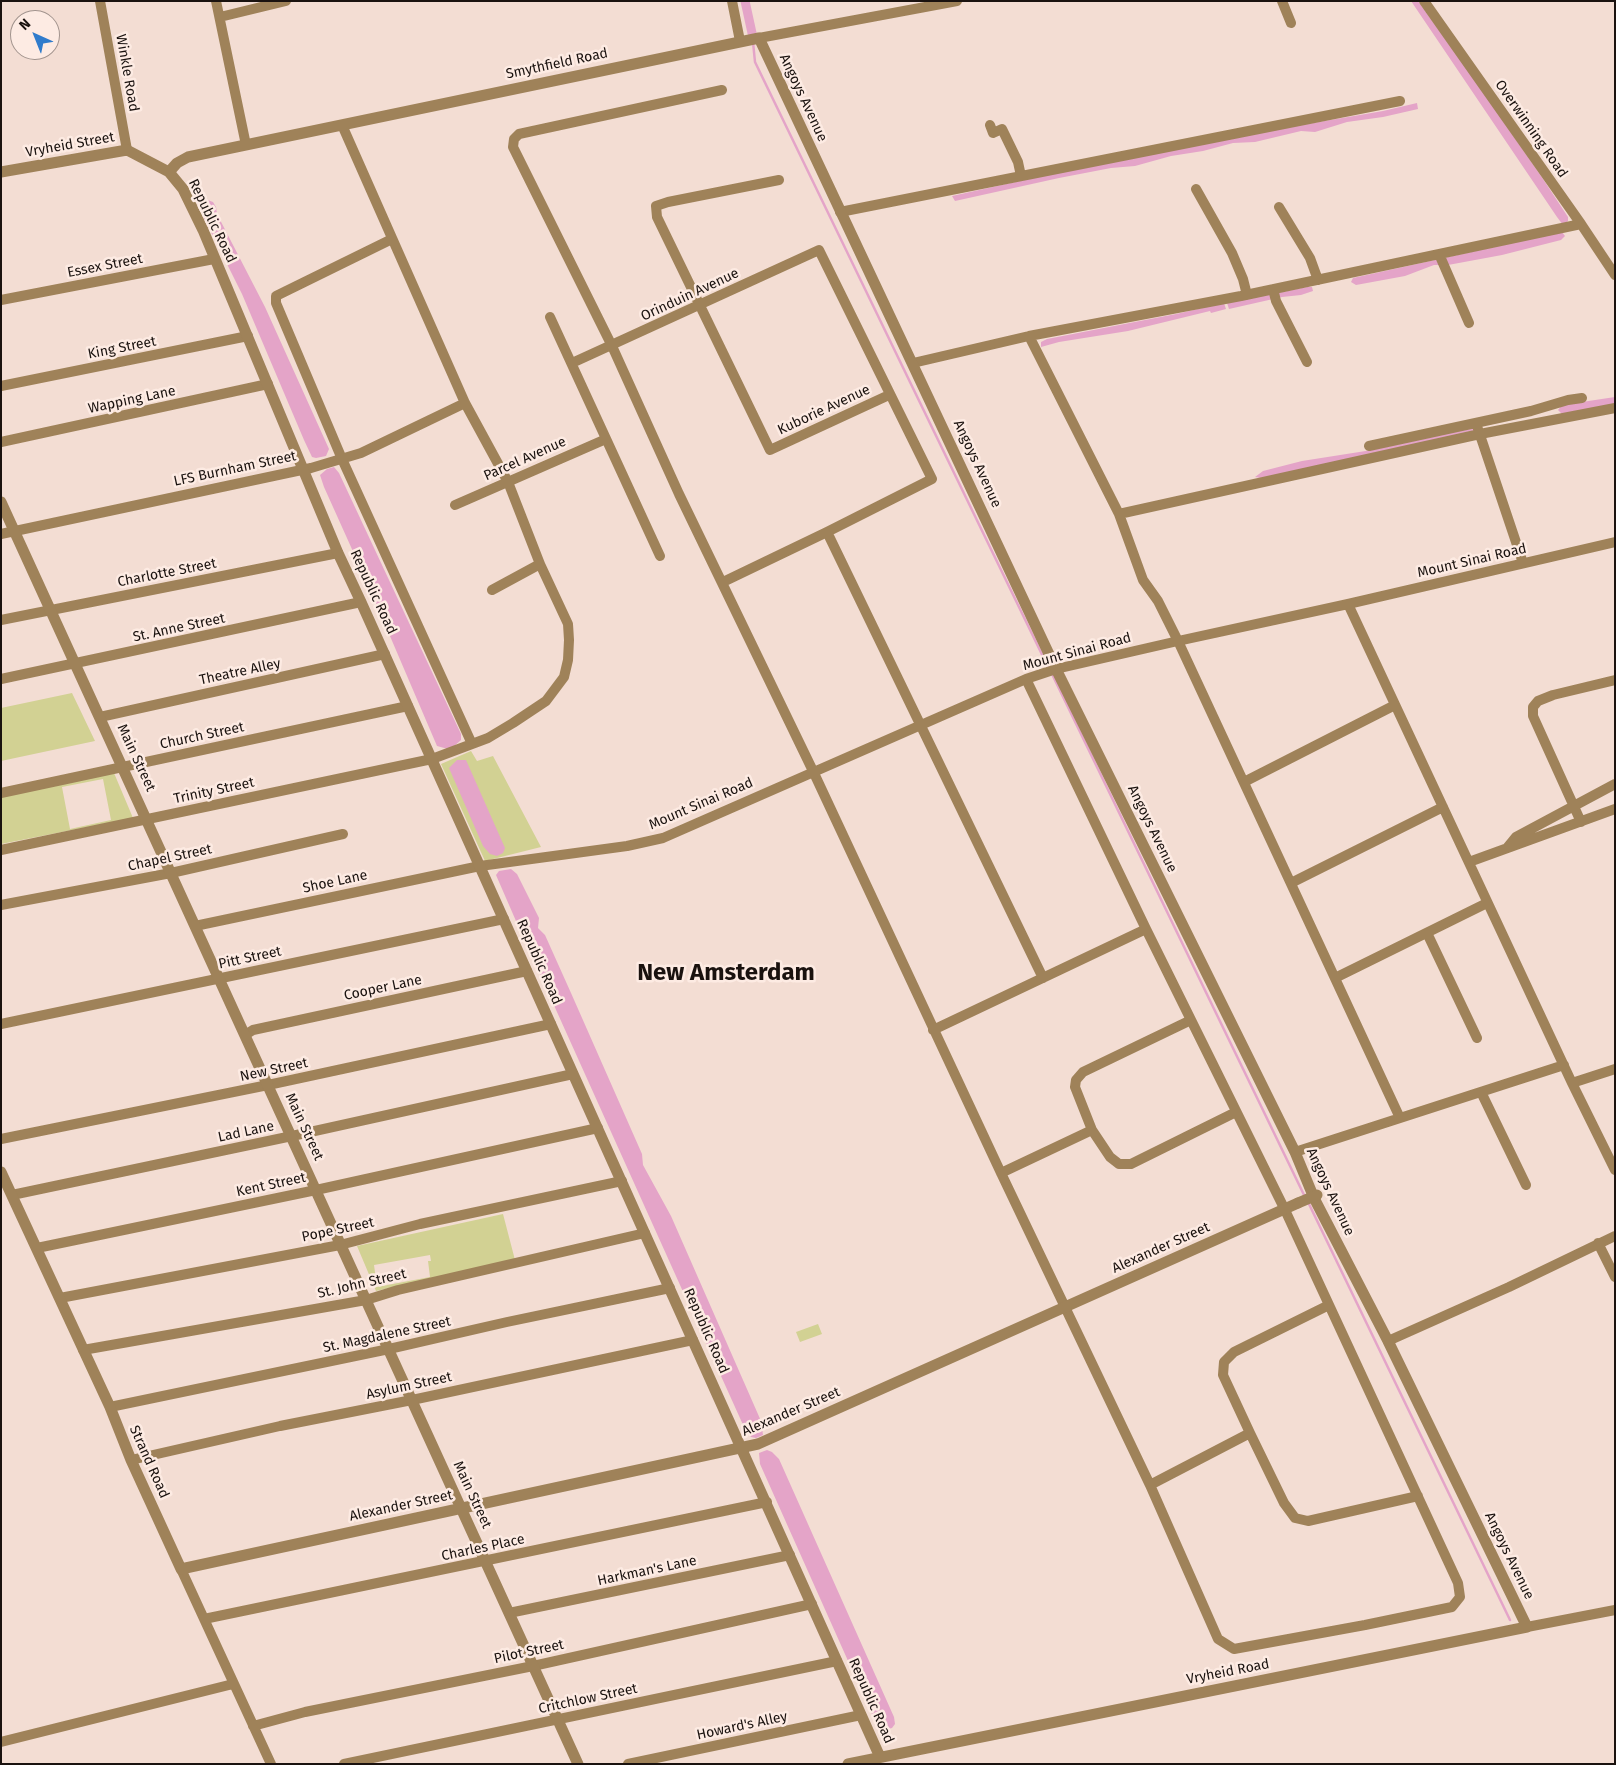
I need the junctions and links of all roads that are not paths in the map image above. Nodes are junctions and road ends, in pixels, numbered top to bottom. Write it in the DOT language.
graph roads {
  1 [pos="100,1"];
  2 [pos="216,1"];
  3 [pos="286,1"];
  4 [pos="732,1"];
  5 [pos="957,1"];
  6 [pos="1282,1"];
  7 [pos="1424,1"];
  8 [pos="220,17"];
  9 [pos="1291,23"];
  10 [pos="759,38"];
  11 [pos="740,41"];
  12 [pos="722,90"];
  13 [pos="1400,100"];
  14 [pos="342,125"];
  15 [pos="990,125"];
  16 [pos="246,145"];
  17 [pos="127,150"];
  18 [pos="1,172"];
  19 [pos="169,172"];
  20 [pos="1021,176"];
  21 [pos="779,180"];
  22 [pos="1196,189"];
  23 [pos="1279,207"];
  24 [pos="840,212"];
  25 [pos="1581,224"];
  26 [pos="392,238"];
  27 [pos="1438,254"];
  28 [pos="214,259"];
  29 [pos="1615,275"];
  30 [pos="1318,280"];
  31 [pos="1274,294"];
  32 [pos="1247,295"];
  33 [pos="1,300"];
  34 [pos="700,306"];
  35 [pos="550,317"];
  36 [pos="1469,323"];
  37 [pos="248,336"];
  38 [pos="1029,336"];
  39 [pos="612,346"];
  40 [pos="1307,362"];
  41 [pos="572,363"];
  42 [pos="913,363"];
  43 [pos="268,384"];
  44 [pos="1,386"];
  45 [pos="889,395"];
  46 [pos="1582,398"];
  47 [pos="466,403"];
  48 [pos="1615,408"];
  49 [pos="1476,423"];
  50 [pos="1480,434"];
  51 [pos="606,438"];
  52 [pos="1,442"];
  53 [pos="1369,446"];
  54 [pos="342,459"];
  55 [pos="302,468"];
  56 [pos="508,482"];
  57 [pos="1,502"];
  58 [pos="455,505"];
  59 [pos="1118,514"];
  60 [pos="15,531"];
  61 [pos="827,532"];
  62 [pos="1,534"];
  63 [pos="1615,542"];
  64 [pos="338,553"];
  65 [pos="660,556"];
  66 [pos="1523,563"];
  67 [pos="540,564"];
  68 [pos="723,582"];
  69 [pos="492,590"];
  70 [pos="361,602"];
  71 [pos="1348,604"];
  72 [pos="51,610"];
  73 [pos="1,620"];
  74 [pos="1178,641"];
  75 [pos="385,654"];
  76 [pos="76,664"];
  77 [pos="1054,670"];
  78 [pos="1026,678"];
  79 [pos="1,679"];
  80 [pos="1615,680"];
  81 [pos="1396,705"];
  82 [pos="408,706"];
  83 [pos="100,717"];
  84 [pos="921,725"];
  85 [pos="472,744"];
  86 [pos="432,759"];
  87 [pos="123,767"];
  88 [pos="813,771"];
  89 [pos="1244,782"];
  90 [pos="1615,784"];
  91 [pos="1,793"];
  92 [pos="1574,806"];
  93 [pos="1442,807"];
  94 [pos="1615,809"];
  95 [pos="147,820"];
  96 [pos="1581,822"];
  97 [pos="343,834"];
  98 [pos="1506,849"];
  99 [pos="1,850"];
  100 [pos="1469,862"];
  101 [pos="480,866"];
  102 [pos="172,873"];
  103 [pos="1291,883"];
  104 [pos="1487,903"];
  105 [pos="1,905"];
  106 [pos="504,919"];
  107 [pos="195,926"];
  108 [pos="1146,929"];
  109 [pos="1427,933"];
  110 [pos="527,971"];
  111 [pos="220,978"];
  112 [pos="1043,978"];
  113 [pos="1335,978"];
  114 [pos="1190,1020"];
  115 [pos="1,1024"];
  116 [pos="551,1024"];
  117 [pos="933,1030"];
  118 [pos="245,1035"];
  119 [pos="1477,1038"];
  120 [pos="1564,1065"];
  121 [pos="1615,1068"];
  122 [pos="573,1074"];
  123 [pos="1572,1083"];
  124 [pos="268,1085"];
  125 [pos="1481,1092"];
  126 [pos="1236,1112"];
  127 [pos="1400,1118"];
  128 [pos="598,1128"];
  129 [pos="1092,1130"];
  130 [pos="292,1136"];
  131 [pos="1,1139"];
  132 [pos="1295,1152"];
  133 [pos="1615,1170"];
  134 [pos="1,1172"];
  135 [pos="1000,1173"];
  136 [pos="622,1182"];
  137 [pos="1526,1186"];
  138 [pos="316,1190"];
  139 [pos="12,1195"];
  140 [pos="1316,1196"];
  141 [pos="1285,1210"];
  142 [pos="645,1233"];
  143 [pos="1615,1236"];
  144 [pos="1598,1243"];
  145 [pos="340,1245"];
  146 [pos="37,1248"];
  147 [pos="1615,1277"];
  148 [pos="670,1288"];
  149 [pos="60,1298"];
  150 [pos="366,1300"];
  151 [pos="1329,1305"];
  152 [pos="1066,1307"];
  153 [pos="693,1340"];
  154 [pos="1388,1341"];
  155 [pos="83,1350"];
  156 [pos="389,1350"];
  157 [pos="412,1400"];
  158 [pos="110,1407"];
  159 [pos="1250,1433"];
  160 [pos="743,1449"];
  161 [pos="131,1460"];
  162 [pos="1150,1485"];
  163 [pos="1418,1496"];
  164 [pos="767,1502"];
  165 [pos="461,1508"];
  166 [pos="790,1555"];
  167 [pos="486,1561"];
  168 [pos="181,1569"];
  169 [pos="812,1604"];
  170 [pos="1615,1610"];
  171 [pos="509,1613"];
  172 [pos="204,1619"];
  173 [pos="1527,1627"];
  174 [pos="837,1661"];
  175 [pos="533,1666"];
  176 [pos="233,1684"];
  177 [pos="861,1715"];
  178 [pos="558,1720"];
  179 [pos="253,1726"];
  180 [pos="1,1742"];
  181 [pos="882,1760"];
  182 [pos="271,1764"];
  183 [pos="344,1764"];
  184 [pos="578,1764"];
  185 [pos="628,1764"];
  186 [pos="848,1764"];
  1 -- 17 [label="street, Winkle Road"];
  2 -- 8 [label="street"];
  3 -- 8 [label="street"];
  4 -- 11 [label="street"];
  5 -- 10 [label="street, Smythfield Road"];
  6 -- 9 [label="street"];
  7 -- 25 [label="street, Overwinning Road"];
  8 -- 16 [label="street"];
  10 -- 11 [label="street, Smythfield Road"];
  10 -- 24 [label="street, Angoys Avenue"];
  11 -- 14 [label="street, Smythfield Road"];
  12 -- 39 [label="street"];
  13 -- 20 [label="street"];
  14 -- 16 [label="street, Smythfield Road"];
  14 -- 26 [label="street, Trinity Street"];
  15 -- 20 [label="street"];
  16 -- 19 [label="street, Smythfield Road"];
  17 -- 18 [label="street, Vryheid Street"];
  17 -- 19 [label="street, Vryheid Street"];
  19 -- 28 [label="street, Republic Road"];
  20 -- 24 [label="street"];
  21 -- 34 [label="street"];
  22 -- 32 [label="street"];
  23 -- 30 [label="street"];
  24 -- 42 [label="street, Angoys Avenue"];
  25 -- 27 [label="street"];
  25 -- 29 [label="street, Overwinning Road"];
  26 -- 47 [label="street, Trinity Street"];
  26 -- 54 [label="street"];
  27 -- 30 [label="street"];
  27 -- 36 [label="street"];
  28 -- 33 [label="street, Essex Street"];
  28 -- 37 [label="street, Republic Road"];
  30 -- 31 [label="street"];
  31 -- 32 [label="street"];
  31 -- 40 [label="street"];
  32 -- 38 [label="street"];
  34 -- 39 [label="street, Orinduin Avenue"];
  34 -- 45 [label="street, Kuborie Avenue"];
  34 -- 45 [label="street, Orinduin Avenue"];
  35 -- 41 [label="street"];
  37 -- 43 [label="street, Republic Road"];
  37 -- 44 [label="street, King Street"];
  38 -- 42 [label="street"];
  38 -- 59 [label="street"];
  39 -- 41 [label="street, Orinduin Avenue"];
  39 -- 68 [label="street"];
  41 -- 51 [label="street"];
  42 -- 77 [label="street, Angoys Avenue"];
  43 -- 52 [label="street, Wapping Lane"];
  43 -- 55 [label="street, Republic Road"];
  45 -- 61 [label="street"];
  46 -- 49 [label="street"];
  47 -- 54 [label="street, LFS Burnham Street"];
  47 -- 56 [label="street, Trinity Street"];
  48 -- 50 [label="street"];
  49 -- 50 [label="street"];
  49 -- 53 [label="street"];
  50 -- 59 [label="street"];
  50 -- 66 [label="street"];
  51 -- 56 [label="street, Parcel Avenue"];
  51 -- 65 [label="street"];
  54 -- 55 [label="street, LFS Burnham Street"];
  54 -- 85 [label="street"];
  55 -- 60 [label="street, LFS Burnham Street"];
  55 -- 64 [label="street, Republic Road"];
  56 -- 58 [label="street, Parcel Avenue"];
  56 -- 67 [label="street, Trinity Street"];
  57 -- 60 [label="street, Main Street"];
  59 -- 74 [label="street"];
  60 -- 62 [label="street, LFS Burnham Street"];
  60 -- 72 [label="street, Main Street"];
  61 -- 68 [label="street"];
  61 -- 84 [label="street"];
  63 -- 66 [label="street, Mount Sinai Road"];
  64 -- 70 [label="street, Republic Road"];
  64 -- 72 [label="street, Charlotte Street"];
  66 -- 71 [label="street, Mount Sinai Road"];
  67 -- 69 [label="street"];
  67 -- 85 [label="street, Trinity Street"];
  68 -- 88 [label="street"];
  70 -- 75 [label="street, Republic Road"];
  70 -- 76 [label="street, St. Anne Street"];
  71 -- 74 [label="street, Mount Sinai Road"];
  71 -- 81 [label="street"];
  72 -- 73 [label="street, Charlotte Street"];
  72 -- 76 [label="street, Main Street"];
  74 -- 77 [label="street, Mount Sinai Road"];
  74 -- 89 [label="street"];
  75 -- 82 [label="street, Republic Road"];
  75 -- 83 [label="street, Theatre Alley"];
  76 -- 79 [label="street, St. Anne Street"];
  76 -- 83 [label="street, Main Street"];
  77 -- 78 [label="street, Mount Sinai Road"];
  77 -- 132 [label="street, Angoys Avenue"];
  78 -- 84 [label="street, Mount Sinai Road"];
  78 -- 108 [label="street"];
  80 -- 92 [label="street"];
  81 -- 89 [label="street"];
  81 -- 93 [label="street"];
  82 -- 86 [label="street, Republic Road"];
  82 -- 87 [label="street, Church Street"];
  83 -- 87 [label="street, Main Street"];
  84 -- 88 [label="street, Mount Sinai Road"];
  84 -- 112 [label="street"];
  85 -- 86 [label="street, Trinity Street"];
  86 -- 95 [label="street, Trinity Street"];
  86 -- 101 [label="street, Republic Road"];
  87 -- 91 [label="street, Church Street"];
  87 -- 95 [label="street, Main Street"];
  88 -- 101 [label="street, Mount Sinai Road"];
  88 -- 117 [label="street"];
  89 -- 103 [label="street"];
  90 -- 92 [label="street"];
  92 -- 96 [label="street"];
  92 -- 98 [label="street"];
  93 -- 100 [label="street"];
  93 -- 103 [label="street"];
  94 -- 96 [label="street"];
  95 -- 99 [label="street, Trinity Street"];
  95 -- 102 [label="street, Main Street"];
  96 -- 98 [label="street"];
  97 -- 102 [label="street, Chapel Street"];
  98 -- 100 [label="street"];
  100 -- 104 [label="street"];
  101 -- 106 [label="street, Republic Road"];
  101 -- 107 [label="street, Shoe Lane"];
  102 -- 105 [label="street, Chapel Street"];
  102 -- 107 [label="street, Main Street"];
  103 -- 113 [label="street"];
  104 -- 109 [label="street"];
  104 -- 120 [label="street"];
  106 -- 110 [label="street, Republic Road"];
  106 -- 111 [label="street, Pitt Street"];
  107 -- 111 [label="street, Main Street"];
  108 -- 112 [label="street"];
  108 -- 114 [label="street"];
  109 -- 113 [label="street"];
  109 -- 119 [label="street"];
  110 -- 116 [label="street, Republic Road"];
  110 -- 118 [label="street, Cooper Lane"];
  111 -- 115 [label="street, Pitt Street"];
  111 -- 118 [label="street, Main Street"];
  112 -- 117 [label="street"];
  113 -- 127 [label="street"];
  114 -- 126 [label="street"];
  114 -- 129 [label="street"];
  116 -- 122 [label="street, Republic Road"];
  116 -- 124 [label="street, New Street"];
  117 -- 135 [label="street"];
  118 -- 124 [label="street, Main Street"];
  120 -- 123 [label="street"];
  120 -- 125 [label="street"];
  121 -- 123 [label="street"];
  122 -- 128 [label="street, Republic Road"];
  122 -- 130 [label="street, Lad Lane"];
  123 -- 133 [label="street"];
  124 -- 130 [label="street, Main Street"];
  124 -- 131 [label="street, New Street"];
  125 -- 127 [label="street"];
  125 -- 137 [label="street"];
  126 -- 129 [label="street"];
  126 -- 141 [label="street"];
  127 -- 132 [label="street"];
  128 -- 136 [label="street, Republic Road"];
  128 -- 138 [label="street, Kent Street"];
  129 -- 135 [label="street"];
  130 -- 138 [label="street, Main Street"];
  130 -- 139 [label="street, Lad Lane"];
  132 -- 140 [label="street, Angoys Avenue"];
  134 -- 139 [label="street, Strand Road"];
  135 -- 152 [label="street"];
  136 -- 142 [label="street, Republic Road"];
  136 -- 145 [label="street, Pope Street"];
  138 -- 145 [label="street, Main Street"];
  138 -- 146 [label="street, Kent Street"];
  139 -- 146 [label="street, Strand Road"];
  140 -- 141 [label="street, Alexander Street, bridge"];
  140 -- 154 [label="street, Angoys Avenue"];
  141 -- 151 [label="street"];
  141 -- 152 [label="street, Alexander Street"];
  142 -- 148 [label="street, Republic Road"];
  142 -- 150 [label="street, St. John Street"];
  143 -- 144 [label="street"];
  144 -- 147 [label="street"];
  144 -- 154 [label="street"];
  145 -- 149 [label="street, Pope Street"];
  145 -- 150 [label="street, Main Street"];
  146 -- 149 [label="street, Strand Road"];
  148 -- 153 [label="street, Republic Road"];
  148 -- 156 [label="street, St. Magdalene Street"];
  149 -- 155 [label="street, Strand Road"];
  150 -- 155 [label="street, St. John Street"];
  150 -- 156 [label="street, Main Street"];
  151 -- 159 [label="street"];
  151 -- 163 [label="street"];
  152 -- 160 [label="street, Alexander Street"];
  152 -- 162 [label="street"];
  153 -- 157 [label="street, Asylum Street"];
  153 -- 160 [label="street, Republic Road"];
  154 -- 173 [label="street, Angoys Avenue"];
  155 -- 158 [label="street, Strand Road"];
  156 -- 157 [label="street, Main Street"];
  156 -- 158 [label="street, St. Magdalene Street"];
  157 -- 161 [label="street, Asylum Street"];
  157 -- 165 [label="street, Main Street"];
  158 -- 161 [label="street, Strand Road"];
  159 -- 162 [label="street"];
  159 -- 163 [label="street"];
  160 -- 164 [label="street, Republic Road"];
  160 -- 165 [label="street, Alexander Street"];
  161 -- 168 [label="street, Strand Road"];
  162 -- 163 [label="street"];
  164 -- 166 [label="street, Republic Road"];
  164 -- 167 [label="street, Charles Place"];
  165 -- 167 [label="street, Main Street"];
  165 -- 168 [label="street, Alexander Street"];
  166 -- 169 [label="street, Republic Road"];
  166 -- 171 [label="street, Harkman's Lane"];
  167 -- 171 [label="street, Main Street"];
  167 -- 172 [label="street, Charles Place"];
  168 -- 172 [label="street, Strand Road"];
  169 -- 174 [label="street, Republic Road"];
  169 -- 175 [label="street, Pilot Street"];
  170 -- 173 [label="street, Vryheid Road"];
  171 -- 175 [label="street, Main Street"];
  172 -- 176 [label="street, Strand Road"];
  173 -- 181 [label="street, Vryheid Road"];
  174 -- 177 [label="street, Republic Road"];
  174 -- 178 [label="street, Critchlow Street"];
  175 -- 178 [label="street, Main Street"];
  175 -- 179 [label="street, Pilot Street"];
  176 -- 179 [label="street, Strand Road"];
  176 -- 180 [label="street"];
  177 -- 181 [label="street, Republic Road"];
  177 -- 185 [label="street, Howard's Alley"];
  178 -- 183 [label="street, Critchlow Street"];
  178 -- 184 [label="street, Main Street"];
  179 -- 182 [label="street, Strand Road"];
  181 -- 186 [label="street, Vryheid Road"];
}
